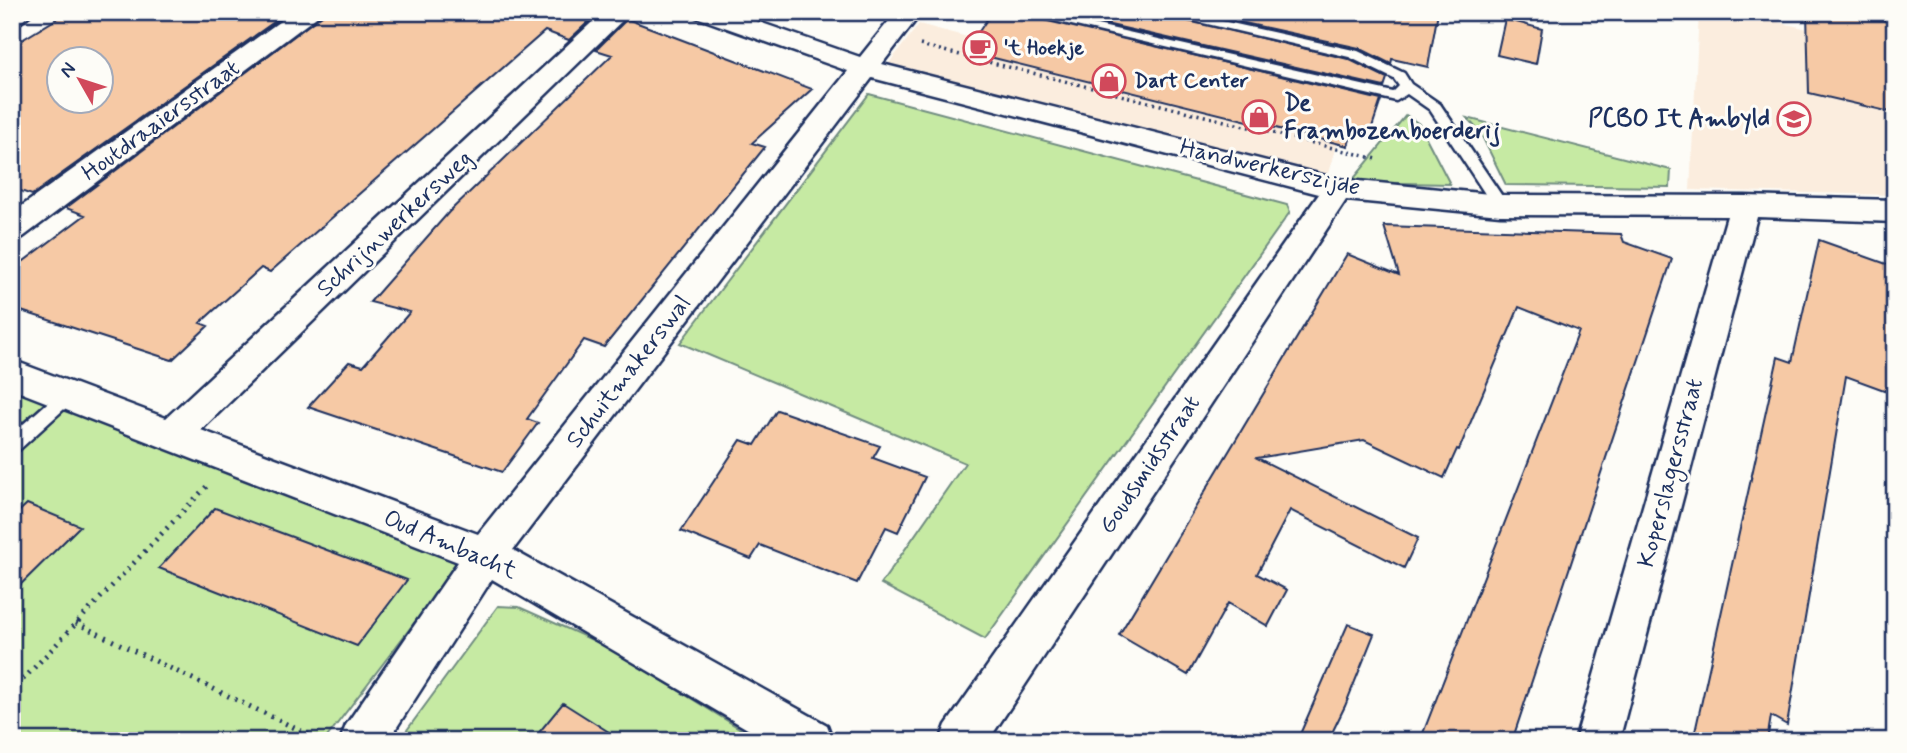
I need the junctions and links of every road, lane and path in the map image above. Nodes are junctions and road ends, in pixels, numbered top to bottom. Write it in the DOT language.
graph roads {
  1 [pos="310,12"];
  2 [pos="618,12"];
  3 [pos="705,12"];
  4 [pos="1022,12"];
  5 [pos="1161,12"];
  6 [pos="899,25"];
  7 [pos="867,69"];
  8 [pos="1406,87"];
  9 [pos="1380,160"];
  10 [pos="1338,189"];
  11 [pos="1500,205"];
  12 [pos="1745,206"];
  13 [pos="1895,211"];
  14 [pos="12,229"];
  15 [pos="12,374"];
  16 [pos="68,395"];
  17 [pos="172,435"];
  18 [pos="12,445"];
  19 [pos="234,459"];
  20 [pos="486,555"];
  21 [pos="76,623"];
  22 [pos="12,691"];
  23 [pos="322,741"];
  24 [pos="362,741"];
  25 [pos="811,741"];
  26 [pos="962,741"];
  27 [pos="1597,741"];
  1 -- 14 [label="street, Houtdraaiersstraat"];
  2 -- 17 [label="street, Schrijnwerkersweg"];
  3 -- 7 [label="street, Handwerkerszijde"];
  4 -- 8 [label="lane"];
  5 -- 8 [label="lane"];
  6 -- 7 [label="street, Schuitmakerswal"];
  6 -- 9 [label="path"];
  7 -- 10 [label="street, Handwerkerszijde"];
  7 -- 20 [label="street, Schuitmakerswal"];
  8 -- 11 [label="lane"];
  10 -- 11 [label="street, Handwerkerszijde"];
  10 -- 26 [label="street, Goudsmidsstraat"];
  11 -- 12 [label="street, Handwerkerszijde"];
  12 -- 13 [label="street, Handwerkerszijde"];
  12 -- 27 [label="street, Koperslagersstraat"];
  15 -- 16 [label="street, Oud Ambacht"];
  16 -- 17 [label="street, Oud Ambacht"];
  16 -- 18 [label="lane"];
  17 -- 19 [label="street, Oud Ambacht"];
  19 -- 20 [label="street, Oud Ambacht"];
  19 -- 21 [label="path"];
  20 -- 24 [label="street, Schuitmakerswal"];
  20 -- 25 [label="street, Oud Ambacht"];
  21 -- 22 [label="path"];
  21 -- 23 [label="path"];
}
